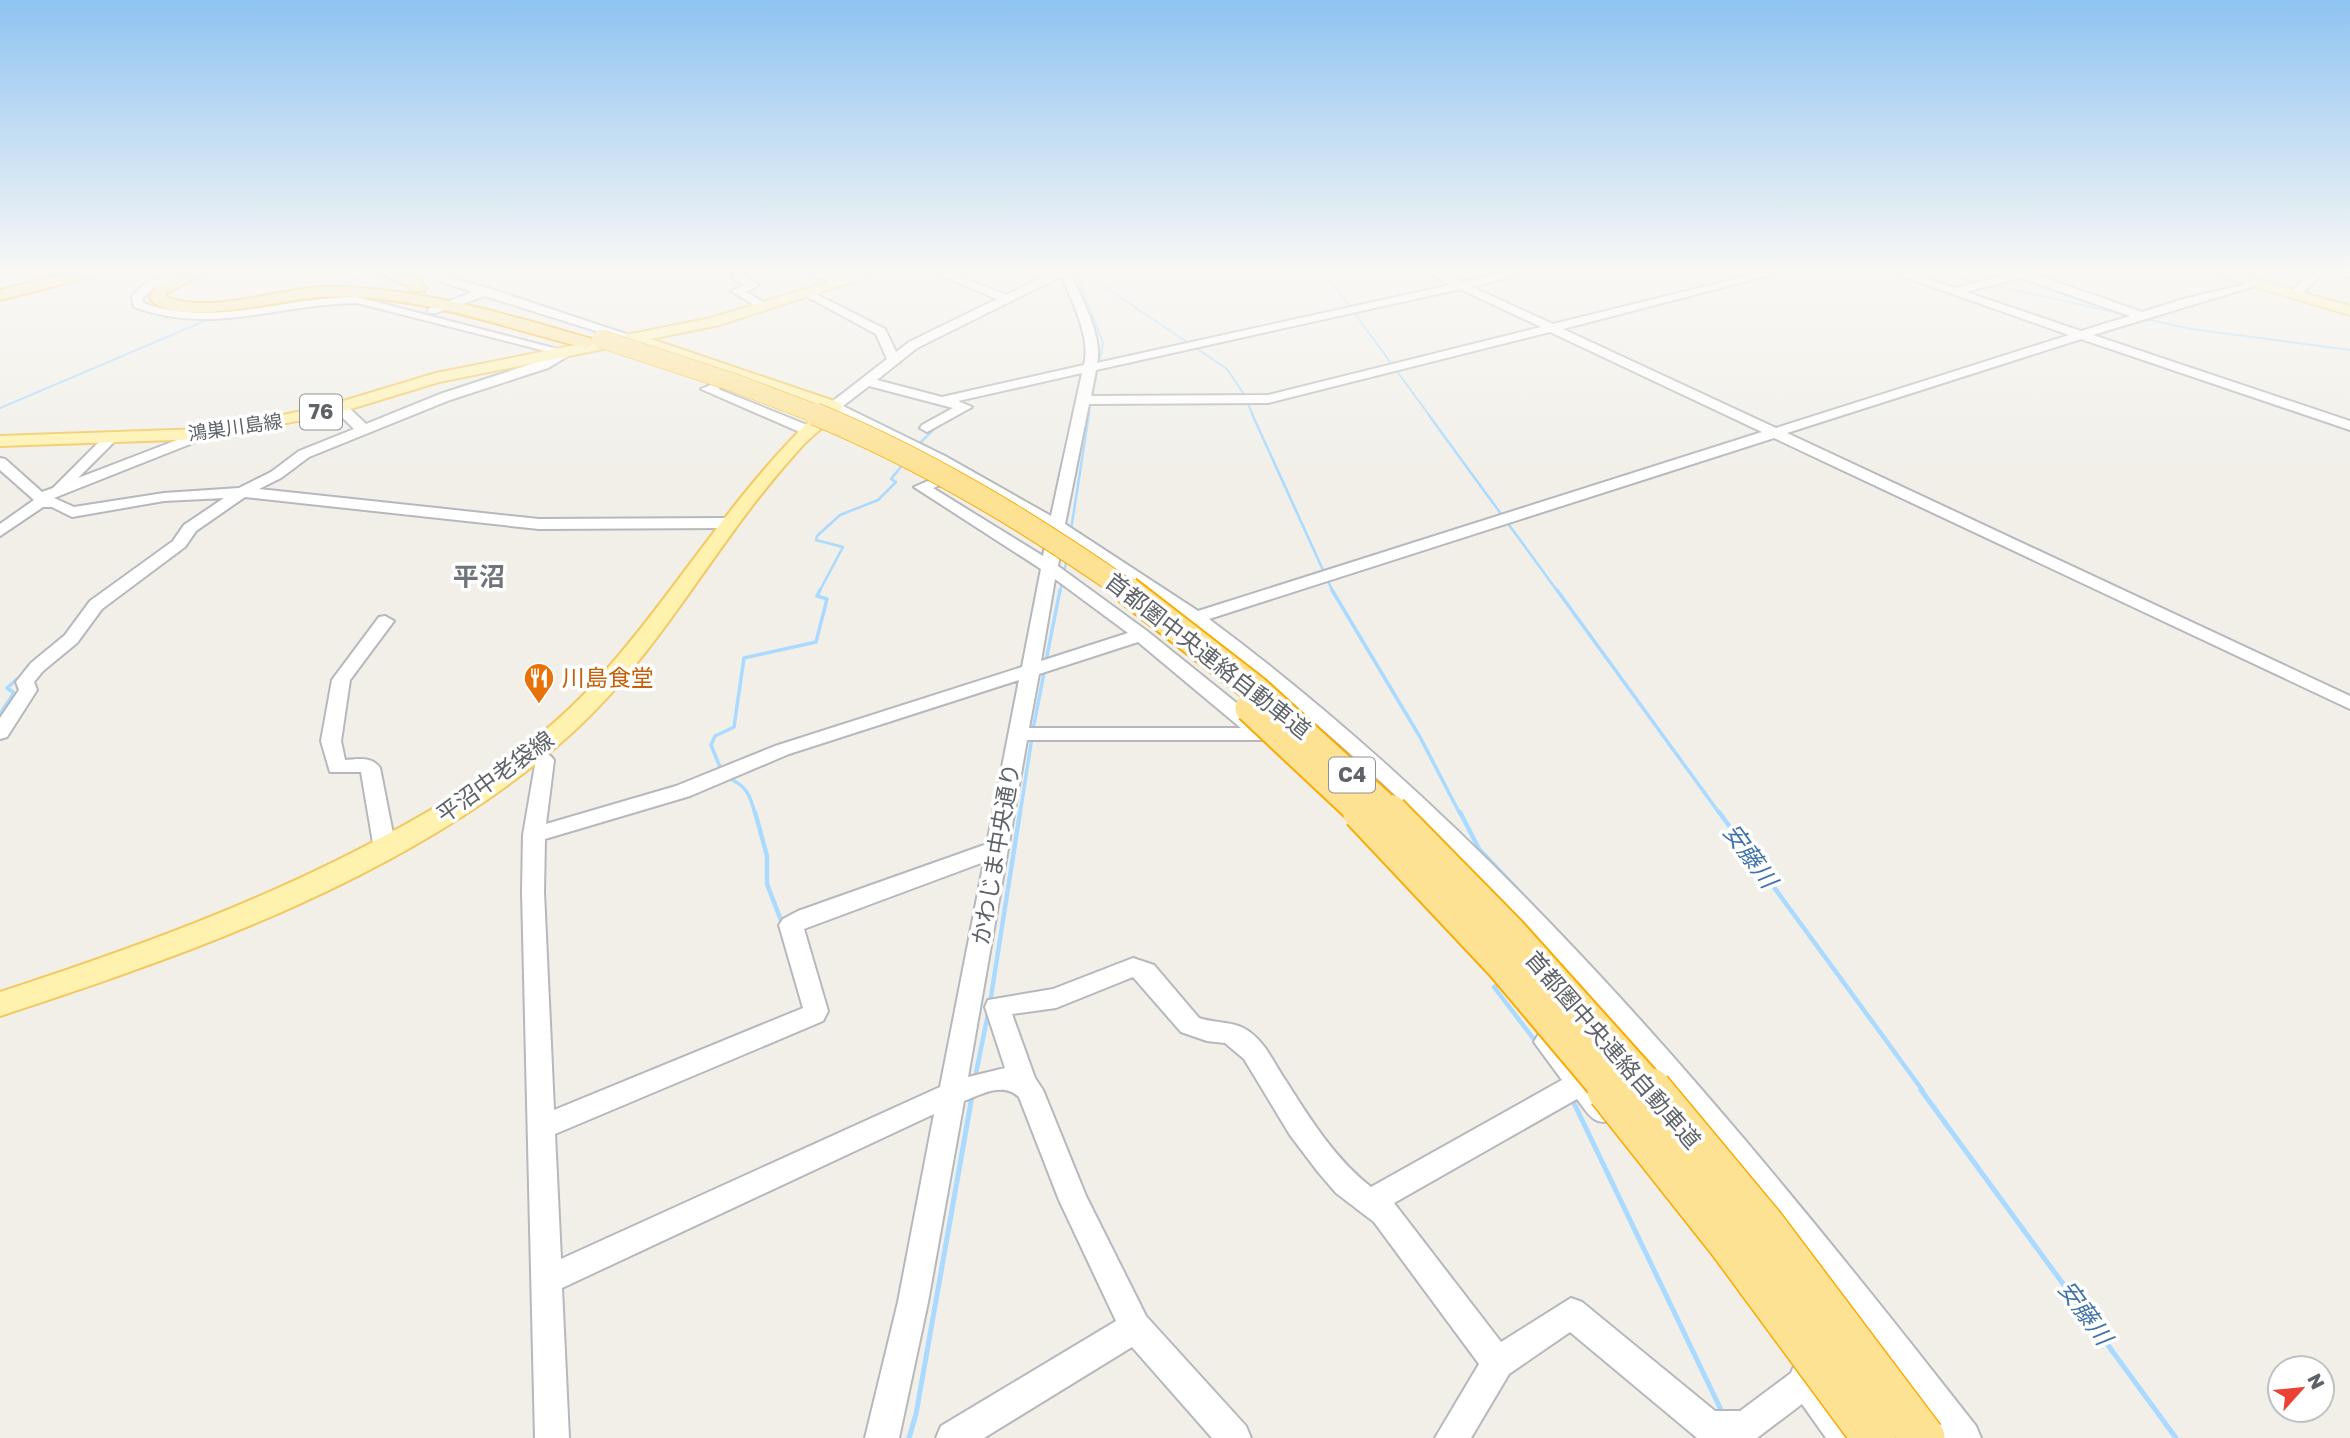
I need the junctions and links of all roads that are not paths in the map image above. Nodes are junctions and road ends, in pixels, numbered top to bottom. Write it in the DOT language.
graph roads {
  1 [pos="546,340"];
  2 [pos="558,340"];
  3 [pos="561,340"];
  4 [pos="627,340"];
  5 [pos="638,340"];
  6 [pos="885,340"];
  7 [pos="923,340"];
  8 [pos="1091,340"];
  9 [pos="1218,340"];
  10 [pos="1503,340"];
  11 [pos="1578,340"];
  12 [pos="2066,340"];
  13 [pos="2097,340"];
  14 [pos="578,347"];
  15 [pos="893,359"];
  16 [pos="1089,369"];
  17 [pos="742,375"];
  18 [pos="867,381"];
  19 [pos="945,400"];
  20 [pos="1082,400"];
  21 [pos="340,407"];
  22 [pos="834,407"];
  23 [pos="2350,426"];
  24 [pos="362,427"];
  25 [pos="927,428"];
  26 [pos="807,430"];
  27 [pos="1776,433"];
  28 [pos="203,434"];
  29 [pos="112,437"];
  30 [pos="0,441"];
  31 [pos="0,462"];
  32 [pos="962,472"];
  33 [pos="242,492"];
  34 [pos="46,498"];
  35 [pos="728,523"];
  36 [pos="1057,526"];
  37 [pos="0,531"];
  38 [pos="1049,569"];
  39 [pos="1195,618"];
  40 [pos="385,621"];
  41 [pos="1141,635"];
  42 [pos="1030,671"];
  43 [pos="2350,703"];
  44 [pos="0,733"];
  45 [pos="1017,734"];
  46 [pos="1260,734"];
  47 [pos="1339,734"];
  48 [pos="532,755"];
  49 [pos="534,835"];
  50 [pos="385,849"];
  51 [pos="997,849"];
  52 [pos="0,1004"];
  53 [pos="1643,1042"];
  54 [pos="1023,1082"];
  55 [pos="1581,1084"];
  56 [pos="967,1089"];
  57 [pos="541,1128"];
  58 [pos="1370,1202"];
  59 [pos="545,1282"];
  60 [pos="1875,1321"];
  61 [pos="1135,1327"];
  62 [pos="1498,1363"];
  63 [pos="1807,1382"];
  64 [pos="1747,1433"];
  65 [pos="552,1438"];
  66 [pos="882,1438"];
  67 [pos="953,1438"];
  68 [pos="1234,1438"];
  69 [pos="1452,1438"];
  70 [pos="1846,1438"];
  71 [pos="1874,1438"];
  72 [pos="1923,1438"];
  73 [pos="1964,1438"];
  1 -- 14 [label="street"];
  2 -- 14 [label="highway, 首都圏中央連絡自動車道 / C4"];
  3 -- 14 [label="highway, 首都圏中央連絡自動車道 / C4"];
  4 -- 14 [label="main road, 鴻巣川島線 / 76"];
  5 -- 17 [label="main road"];
  6 -- 15 [label="street"];
  7 -- 15 [label="street"];
  8 -- 16 [label="street, かわじま中央通り"];
  9 -- 16 [label="street"];
  10 -- 20 [label="street"];
  11 -- 27 [label="street"];
  12 -- 27 [label="street"];
  13 -- 23 [label="street"];
  14 -- 21 [label="main road, 鴻巣川島線 / 76"];
  14 -- 24 [label="street"];
  14 -- 71 [label="highway, 首都圏中央連絡自動車道 / C4, bridge"];
  14 -- 72 [label="highway, 首都圏中央連絡自動車道 / C4, bridge"];
  15 -- 18 [label="street"];
  16 -- 19 [label="street"];
  16 -- 20 [label="street, かわじま中央通り"];
  17 -- 22 [label="main road"];
  17 -- 26 [label="street"];
  18 -- 19 [label="street"];
  18 -- 22 [label="street"];
  19 -- 25 [label="street"];
  20 -- 36 [label="street, かわじま中央通り"];
  21 -- 24 [label="street"];
  21 -- 28 [label="main road, 鴻巣川島線 / 76"];
  22 -- 26 [label="main road, 平沼中老袋線"];
  22 -- 32 [label="street"];
  24 -- 33 [label="street"];
  26 -- 35 [label="main road, 平沼中老袋線"];
  27 -- 39 [label="street"];
  27 -- 43 [label="street"];
  28 -- 29 [label="main road, 鴻巣川島線 / 76"];
  28 -- 34 [label="street"];
  29 -- 30 [label="main road, 鴻巣川島線 / 76"];
  29 -- 34 [label="street"];
  31 -- 34 [label="street"];
  32 -- 36 [label="street"];
  32 -- 38 [label="street"];
  33 -- 34 [label="street"];
  33 -- 35 [label="street"];
  33 -- 44 [label="street"];
  34 -- 37 [label="street"];
  35 -- 48 [label="main road, 平沼中老袋線"];
  36 -- 38 [label="street, かわじま中央通り"];
  36 -- 39 [label="street"];
  38 -- 41 [label="street"];
  38 -- 42 [label="street, かわじま中央通り"];
  39 -- 47 [label="street"];
  40 -- 50 [label="street"];
  41 -- 42 [label="street"];
  41 -- 46 [label="street"];
  42 -- 45 [label="street, かわじま中央通り"];
  42 -- 49 [label="street"];
  45 -- 46 [label="street"];
  45 -- 51 [label="street, かわじま中央通り"];
  46 -- 47 [label="street"];
  46 -- 55 [label="street"];
  47 -- 53 [label="street"];
  48 -- 49 [label="street"];
  48 -- 50 [label="main road, 平沼中老袋線"];
  49 -- 57 [label="street"];
  50 -- 52 [label="main road, 平沼中老袋線"];
  51 -- 56 [label="street, かわじま中央通り"];
  51 -- 57 [label="street"];
  53 -- 55 [label="street"];
  53 -- 60 [label="street"];
  54 -- 56 [label="street"];
  54 -- 58 [label="street"];
  54 -- 61 [label="street"];
  55 -- 58 [label="street"];
  55 -- 63 [label="street"];
  56 -- 59 [label="street"];
  56 -- 66 [label="street, かわじま中央通り"];
  57 -- 59 [label="street"];
  58 -- 62 [label="street"];
  59 -- 65 [label="street"];
  60 -- 63 [label="street"];
  60 -- 73 [label="street"];
  61 -- 67 [label="street"];
  61 -- 68 [label="street"];
  62 -- 64 [label="street"];
  62 -- 69 [label="street"];
  63 -- 64 [label="street"];
  63 -- 70 [label="street"];
}
